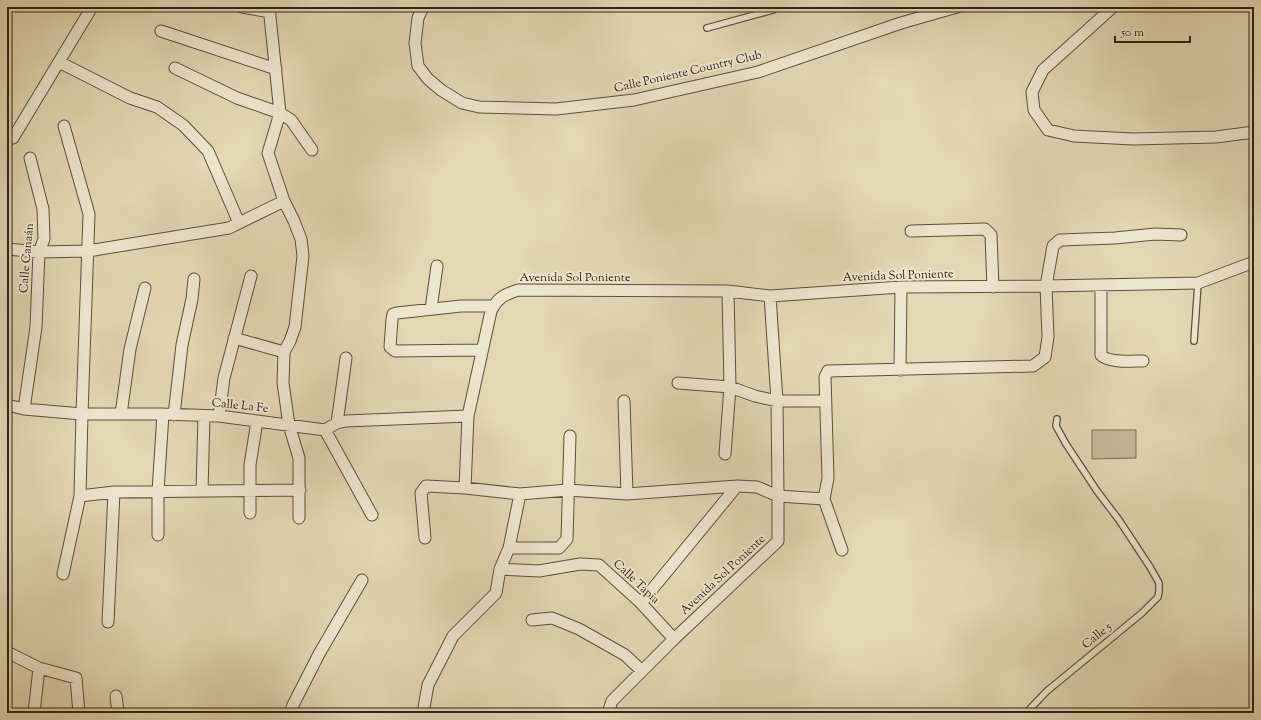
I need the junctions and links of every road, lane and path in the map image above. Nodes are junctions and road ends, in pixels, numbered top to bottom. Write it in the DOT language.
graph roads {
  1 [pos="92,7"];
  2 [pos="242,7"];
  3 [pos="423,7"];
  4 [pos="776,7"];
  5 [pos="957,7"];
  6 [pos="1113,7"];
  7 [pos="269,9"];
  8 [pos="707,28"];
  9 [pos="161,31"];
  10 [pos="59,62"];
  11 [pos="175,68"];
  12 [pos="276,69"];
  13 [pos="280,113"];
  14 [pos="64,126"];
  15 [pos="1254,132"];
  16 [pos="13,138"];
  17 [pos="312,150"];
  18 [pos="30,158"];
  19 [pos="284,201"];
  20 [pos="239,223"];
  21 [pos="911,231"];
  22 [pos="1181,235"];
  23 [pos="7,249"];
  24 [pos="88,250"];
  25 [pos="39,252"];
  26 [pos="1254,262"];
  27 [pos="437,266"];
  28 [pos="251,276"];
  29 [pos="194,279"];
  30 [pos="1198,283"];
  31 [pos="1101,285"];
  32 [pos="993,286"];
  33 [pos="1046,286"];
  34 [pos="901,287"];
  35 [pos="145,288"];
  36 [pos="728,291"];
  37 [pos="770,296"];
  38 [pos="493,306"];
  39 [pos="431,309"];
  40 [pos="234,338"];
  41 [pos="1194,342"];
  42 [pos="482,350"];
  43 [pos="284,352"];
  44 [pos="346,358"];
  45 [pos="1143,361"];
  46 [pos="900,370"];
  47 [pos="678,383"];
  48 [pos="730,387"];
  49 [pos="624,401"];
  50 [pos="777,401"];
  51 [pos="825,401"];
  52 [pos="7,405"];
  53 [pos="24,409"];
  54 [pos="82,414"];
  55 [pos="122,414"];
  56 [pos="169,414"];
  57 [pos="204,416"];
  58 [pos="219,416"];
  59 [pos="468,416"];
  60 [pos="1057,419"];
  61 [pos="257,421"];
  62 [pos="337,423"];
  63 [pos="289,424"];
  64 [pos="325,430"];
  65 [pos="570,436"];
  66 [pos="725,454"];
  67 [pos="737,486"];
  68 [pos="465,488"];
  69 [pos="250,490"];
  70 [pos="300,490"];
  71 [pos="568,490"];
  72 [pos="158,491"];
  73 [pos="202,491"];
  74 [pos="114,492"];
  75 [pos="520,494"];
  76 [pos="627,494"];
  77 [pos="80,496"];
  78 [pos="778,496"];
  79 [pos="824,499"];
  80 [pos="250,513"];
  81 [pos="372,514"];
  82 [pos="299,518"];
  83 [pos="158,534"];
  84 [pos="425,538"];
  85 [pos="509,548"];
  86 [pos="842,550"];
  87 [pos="500,568"];
  88 [pos="63,574"];
  89 [pos="362,580"];
  90 [pos="641,602"];
  91 [pos="532,620"];
  92 [pos="108,622"];
  93 [pos="674,639"];
  94 [pos="7,652"];
  95 [pos="39,668"];
  96 [pos="642,671"];
  97 [pos="116,696"];
  98 [pos="34,713"];
  99 [pos="79,713"];
  100 [pos="118,713"];
  101 [pos="290,713"];
  102 [pos="423,713"];
  103 [pos="608,713"];
  104 [pos="1026,713"];
  1 -- 10 [label="street"];
  2 -- 7 [label="street"];
  3 -- 5 [label="street, Calle Poniente Country Club"];
  4 -- 8 [label="lane"];
  6 -- 15 [label="street"];
  7 -- 12 [label="street"];
  9 -- 12 [label="street"];
  10 -- 16 [label="street"];
  10 -- 20 [label="street"];
  11 -- 13 [label="street"];
  12 -- 13 [label="street"];
  13 -- 17 [label="street"];
  13 -- 19 [label="street"];
  14 -- 24 [label="street"];
  18 -- 25 [label="street, Calle Canaán"];
  19 -- 20 [label="street"];
  19 -- 43 [label="street"];
  20 -- 24 [label="street"];
  21 -- 32 [label="street"];
  22 -- 33 [label="street"];
  23 -- 25 [label="street"];
  24 -- 25 [label="street"];
  24 -- 54 [label="street"];
  25 -- 53 [label="street, Calle Canaán"];
  26 -- 30 [label="street, Avenida Sol Poniente"];
  27 -- 39 [label="street"];
  28 -- 40 [label="street"];
  29 -- 56 [label="street"];
  30 -- 31 [label="street, Avenida Sol Poniente"];
  30 -- 41 [label="lane"];
  31 -- 33 [label="street, Avenida Sol Poniente"];
  31 -- 45 [label="street"];
  32 -- 33 [label="street, Avenida Sol Poniente"];
  32 -- 34 [label="street, Avenida Sol Poniente"];
  33 -- 46 [label="street"];
  34 -- 37 [label="street, Avenida Sol Poniente"];
  34 -- 46 [label="street"];
  35 -- 55 [label="street"];
  36 -- 37 [label="street, Avenida Sol Poniente"];
  36 -- 38 [label="street, Avenida Sol Poniente"];
  36 -- 48 [label="street"];
  37 -- 50 [label="street, Avenida Sol Poniente"];
  38 -- 39 [label="street"];
  38 -- 42 [label="street"];
  39 -- 42 [label="street"];
  40 -- 43 [label="street"];
  40 -- 58 [label="street"];
  42 -- 59 [label="street"];
  43 -- 63 [label="street"];
  44 -- 62 [label="street"];
  46 -- 51 [label="street"];
  47 -- 48 [label="street"];
  48 -- 50 [label="street"];
  48 -- 66 [label="street"];
  49 -- 76 [label="street"];
  50 -- 51 [label="street"];
  50 -- 78 [label="street, Avenida Sol Poniente"];
  51 -- 79 [label="street"];
  52 -- 53 [label="street, Calle La Fe"];
  53 -- 54 [label="street, Calle La Fe"];
  54 -- 55 [label="street, Calle La Fe"];
  54 -- 77 [label="street"];
  55 -- 56 [label="street, Calle La Fe"];
  56 -- 57 [label="street, Calle La Fe"];
  56 -- 72 [label="street"];
  57 -- 58 [label="street, Calle La Fe"];
  57 -- 73 [label="street"];
  58 -- 61 [label="street, Calle La Fe"];
  59 -- 62 [label="street"];
  59 -- 68 [label="street"];
  60 -- 104 [label="lane, Calle 5"];
  61 -- 63 [label="street, Calle La Fe"];
  61 -- 69 [label="street"];
  62 -- 64 [label="street"];
  63 -- 64 [label="street, Calle La Fe"];
  63 -- 70 [label="street"];
  64 -- 81 [label="street"];
  65 -- 71 [label="street"];
  67 -- 76 [label="street"];
  67 -- 78 [label="street"];
  67 -- 90 [label="street"];
  68 -- 75 [label="street"];
  68 -- 84 [label="street"];
  69 -- 70 [label="street"];
  69 -- 73 [label="street"];
  69 -- 80 [label="street"];
  70 -- 82 [label="street"];
  71 -- 75 [label="street"];
  71 -- 76 [label="street"];
  71 -- 85 [label="street"];
  72 -- 73 [label="street"];
  72 -- 74 [label="street"];
  72 -- 83 [label="street"];
  74 -- 77 [label="street"];
  74 -- 92 [label="street"];
  75 -- 85 [label="street"];
  77 -- 88 [label="street"];
  78 -- 79 [label="street"];
  78 -- 93 [label="street, Avenida Sol Poniente"];
  79 -- 86 [label="street"];
  85 -- 87 [label="street"];
  87 -- 90 [label="street, Calle Tapia"];
  87 -- 102 [label="street"];
  89 -- 101 [label="street"];
  90 -- 93 [label="street, Calle Tapia"];
  91 -- 96 [label="street"];
  93 -- 96 [label="street, Avenida Sol Poniente"];
  94 -- 95 [label="street"];
  95 -- 98 [label="street"];
  95 -- 99 [label="street"];
  96 -- 103 [label="street, Avenida Sol Poniente"];
  97 -- 100 [label="street"];
}
